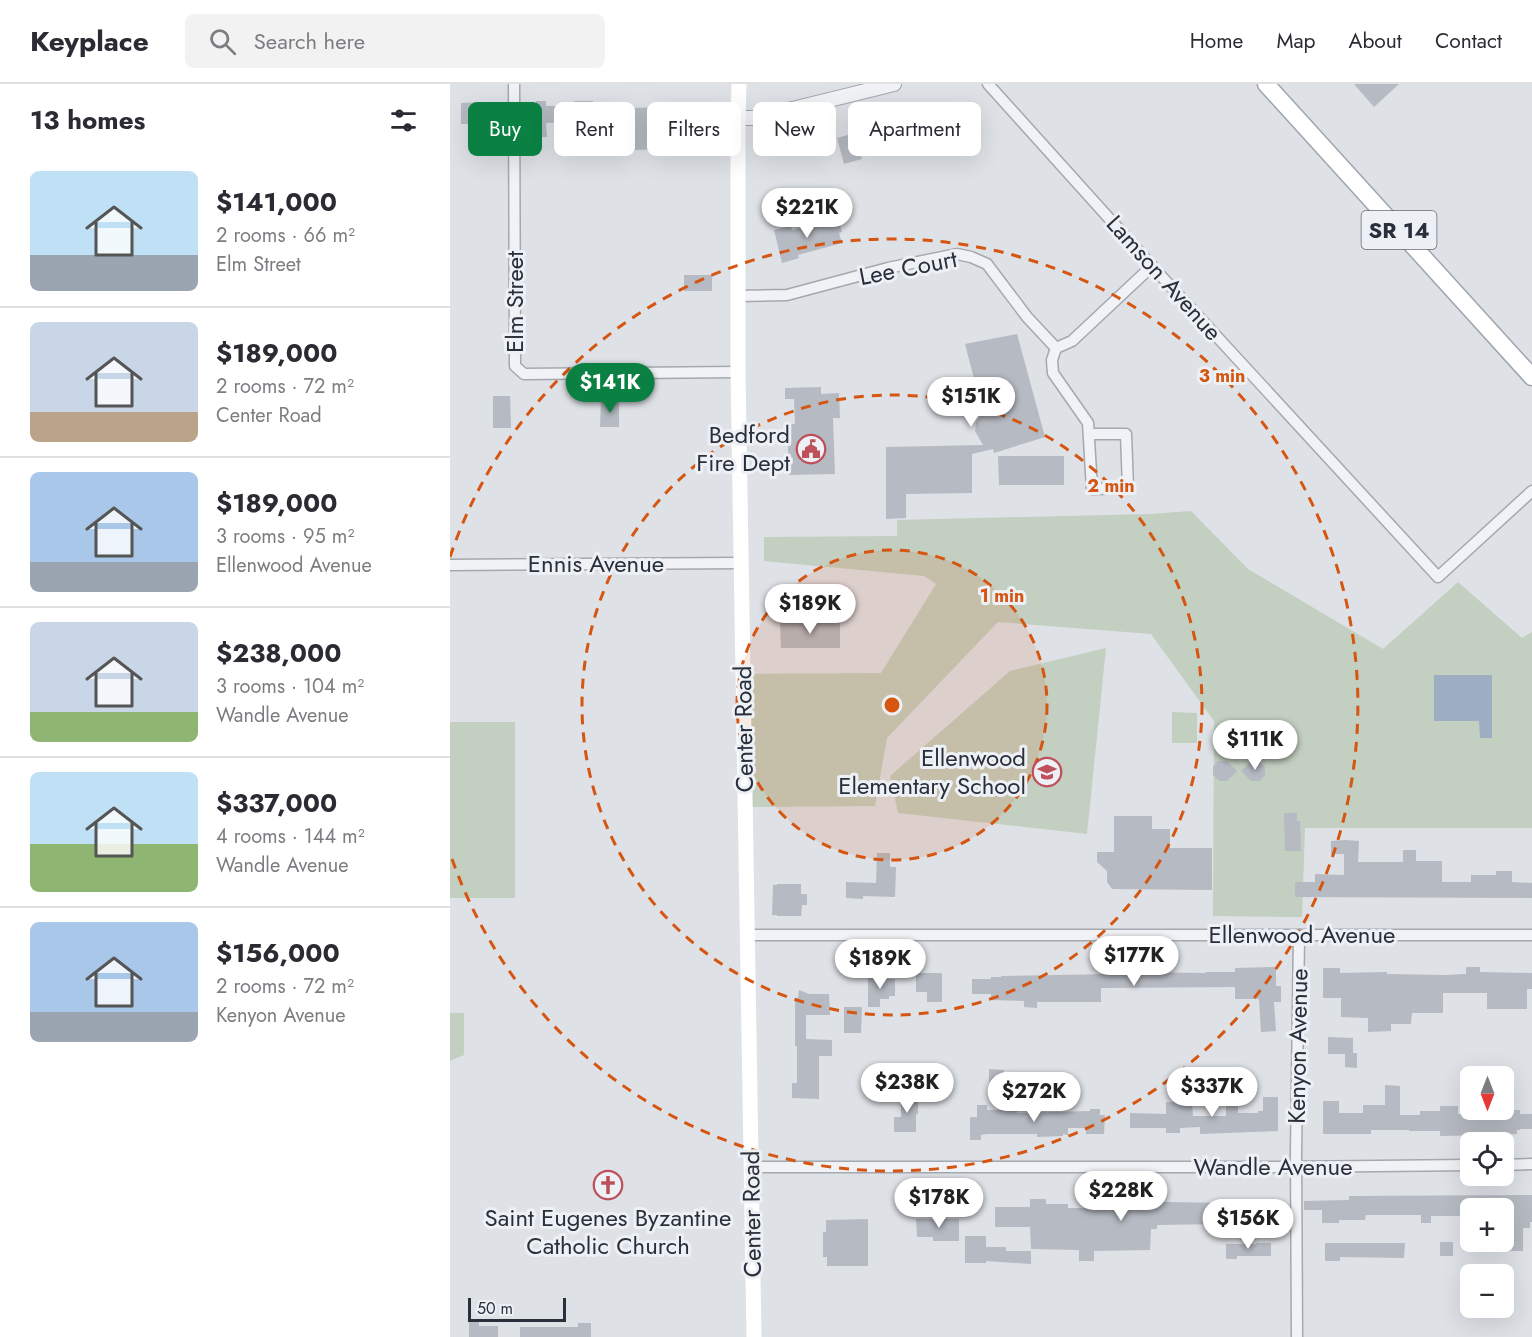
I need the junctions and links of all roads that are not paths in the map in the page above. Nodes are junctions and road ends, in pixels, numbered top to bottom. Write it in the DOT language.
graph roads {
  1 [pos="514,84"];
  2 [pos="739,84"];
  3 [pos="894,84"];
  4 [pos="988,84"];
  5 [pos="1266,84"];
  6 [pos="738,102"];
  7 [pos="741,118"];
  8 [pos="738,156"];
  9 [pos="1152,266"];
  10 [pos="738,296"];
  11 [pos="1056,348"];
  12 [pos="738,372"];
  13 [pos="1532,377"];
  14 [pos="1089,434"];
  15 [pos="1532,490"];
  16 [pos="741,563"];
  17 [pos="450,565"];
  18 [pos="748,935"];
  19 [pos="1299,935"];
  20 [pos="1532,935"];
  21 [pos="1532,1164"];
  22 [pos="1460,1165"];
  23 [pos="1514,1165"];
  24 [pos="752,1167"];
  25 [pos="1297,1167"];
  26 [pos="754,1337"];
  27 [pos="1297,1337"];
  1 -- 12 [label="street, Elm Street"];
  2 -- 6 [label="main road, Center Road"];
  3 -- 7 [label="street"];
  4 -- 9 [label="street, Lamson Avenue"];
  5 -- 13 [label="main road, SR 14"];
  8 -- 10 [label="main road, Center Road"];
  9 -- 11 [label="street"];
  9 -- 15 [label="street, Lamson Avenue"];
  10 -- 11 [label="street, Lee Court"];
  10 -- 12 [label="main road, Center Road"];
  11 -- 14 [label="street"];
  12 -- 16 [label="main road, Center Road"];
  14 -- 14 [label="street"];
  16 -- 17 [label="street, Ennis Avenue"];
  16 -- 18 [label="main road, Center Road"];
  18 -- 19 [label="street, Ellenwood Avenue"];
  18 -- 24 [label="main road, Center Road"];
  19 -- 20 [label="street, Ellenwood Avenue"];
  19 -- 25 [label="street, Kenyon Avenue"];
  21 -- 23 [label="street"];
  22 -- 25 [label="street, Wandle Avenue"];
  24 -- 25 [label="street, Wandle Avenue"];
  24 -- 26 [label="main road, Center Road"];
  25 -- 27 [label="street, Kenyon Avenue"];
}
